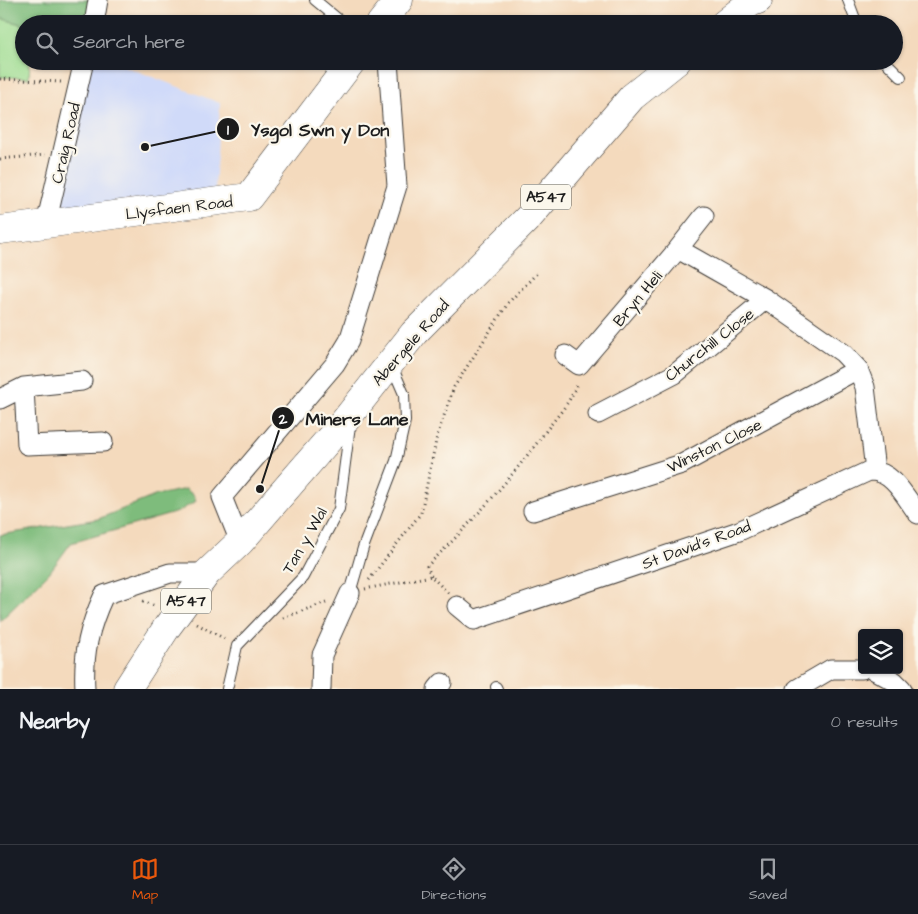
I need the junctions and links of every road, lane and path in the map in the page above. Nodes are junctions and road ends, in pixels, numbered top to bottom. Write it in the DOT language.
graph roads {
  1 [pos="98,0"];
  2 [pos="316,0"];
  3 [pos="758,0"];
  4 [pos="848,0"];
  5 [pos="96,15"];
  6 [pos="334,15"];
  7 [pos="735,15"];
  8 [pos="854,15"];
  9 [pos="82,70"];
  10 [pos="345,70"];
  11 [pos="389,70"];
  12 [pos="666,70"];
  13 [pos="894,70"];
  14 [pos="64,75"];
  15 [pos="901,77"];
  16 [pos="0,79"];
  17 [pos="63,153"];
  18 [pos="0,159"];
  19 [pos="704,216"];
  20 [pos="46,224"];
  21 [pos="0,230"];
  22 [pos="678,249"];
  23 [pos="539,271"];
  24 [pos="766,300"];
  25 [pos="572,360"];
  26 [pos="390,361"];
  27 [pos="858,369"];
  28 [pos="82,381"];
  29 [pos="24,387"];
  30 [pos="0,399"];
  31 [pos="351,412"];
  32 [pos="598,414"];
  33 [pos="103,442"];
  34 [pos="875,470"];
  35 [pos="533,511"];
  36 [pos="918,514"];
  37 [pos="240,542"];
  38 [pos="207,573"];
  39 [pos="431,576"];
  40 [pos="350,592"];
  41 [pos="457,606"];
  42 [pos="280,619"];
  43 [pos="194,622"];
  44 [pos="237,646"];
  45 [pos="858,669"];
  46 [pos="881,674"];
  47 [pos="85,689"];
  48 [pos="127,689"];
  49 [pos="227,689"];
  50 [pos="321,689"];
  51 [pos="797,689"];
  52 [pos="902,689"];
  1 -- 5 [label="street"];
  2 -- 6 [label="lane"];
  3 -- 7 [label="main road"];
  4 -- 8 [label="lane"];
  9 -- 17 [label="street, Craig Road"];
  10 -- 20 [label="main road, Llysfaen Road"];
  11 -- 37 [label="street"];
  12 -- 26 [label="main road, Abergele Road / A547"];
  13 -- 15 [label="lane"];
  14 -- 16 [label="path"];
  17 -- 18 [label="path"];
  17 -- 20 [label="street, Craig Road"];
  19 -- 22 [label="street, Bryn Heli"];
  20 -- 21 [label="main road, Llysfaen Road"];
  22 -- 24 [label="street, Churchill Close"];
  22 -- 25 [label="street, Bryn Heli"];
  23 -- 39 [label="path"];
  24 -- 27 [label="street, Churchill Close"];
  24 -- 32 [label="street, Churchill Close"];
  25 -- 39 [label="path"];
  26 -- 31 [label="main road, Abergele Road / A547"];
  26 -- 40 [label="lane"];
  27 -- 34 [label="street, Churchill Close"];
  27 -- 35 [label="street, Winston Close"];
  28 -- 29 [label="street"];
  29 -- 30 [label="street"];
  29 -- 33 [label="street"];
  31 -- 37 [label="main road, Abergele Road / A547"];
  31 -- 44 [label="lane, Tan y Wal"];
  34 -- 36 [label="street"];
  34 -- 41 [label="street, St David's Road"];
  37 -- 38 [label="main road, Abergele Road / A547"];
  38 -- 47 [label="street"];
  38 -- 48 [label="main road, Abergele Road / A547"];
  39 -- 41 [label="path"];
  40 -- 42 [label="path"];
  40 -- 50 [label="street"];
  43 -- 44 [label="path"];
  44 -- 49 [label="lane"];
  45 -- 51 [label="street"];
  46 -- 52 [label="street"];
}
